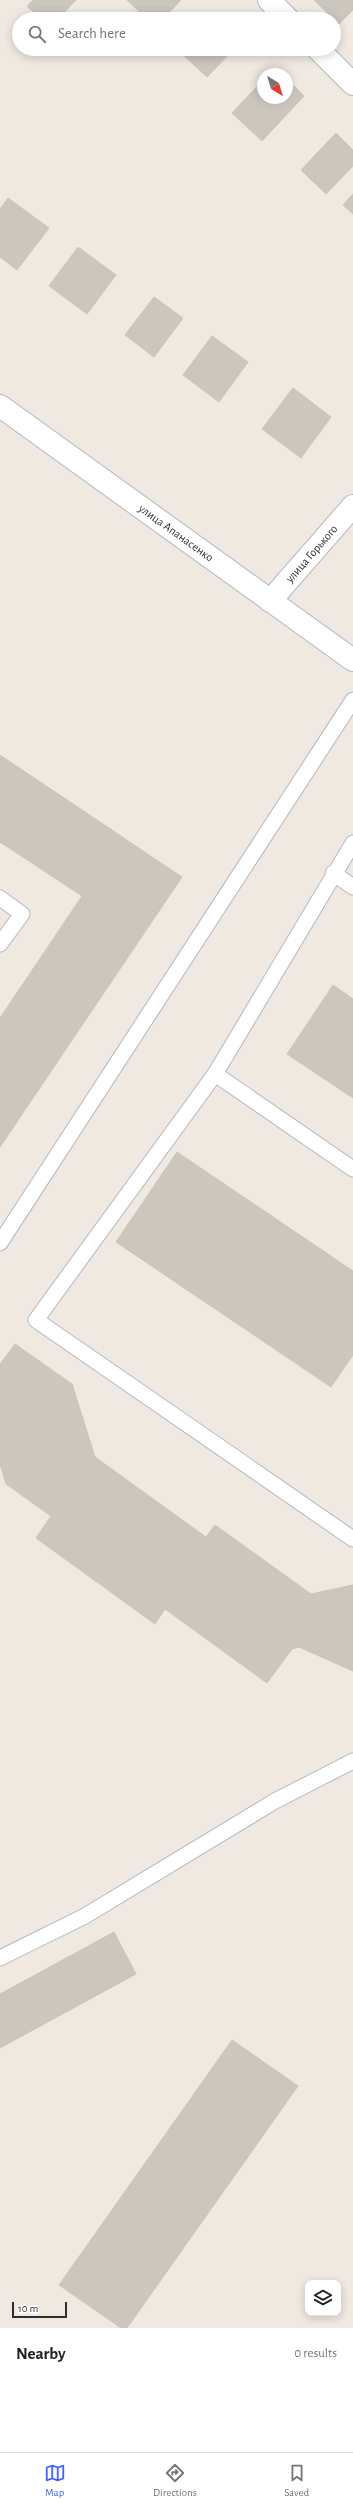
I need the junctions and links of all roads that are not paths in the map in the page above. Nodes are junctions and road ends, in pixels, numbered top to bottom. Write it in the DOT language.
graph roads {
  1 [pos="269,0"];
  2 [pos="281,12"];
  3 [pos="325,56"];
  4 [pos="353,84"];
  5 [pos="0,406"];
  6 [pos="353,506"];
  7 [pos="270,601"];
  8 [pos="353,660"];
  9 [pos="353,700"];
  10 [pos="353,843"];
  11 [pos="333,873"];
  12 [pos="353,886"];
  13 [pos="0,898"];
  14 [pos="0,944"];
  15 [pos="216,1074"];
  16 [pos="353,1169"];
  17 [pos="0,1243"];
  18 [pos="353,1539"];
  19 [pos="353,1761"];
  20 [pos="0,1958"];
  1 -- 2 [label="main road"];
  3 -- 4 [label="main road"];
  5 -- 7 [label="main road, улица Апанасенко"];
  6 -- 7 [label="main road, улица Горького"];
  7 -- 8 [label="main road, улица Апанасенко"];
  9 -- 17 [label="lane"];
  10 -- 11 [label="lane"];
  11 -- 12 [label="lane"];
  11 -- 15 [label="lane"];
  13 -- 14 [label="lane"];
  15 -- 16 [label="lane"];
  15 -- 18 [label="lane"];
  19 -- 20 [label="lane"];
}
